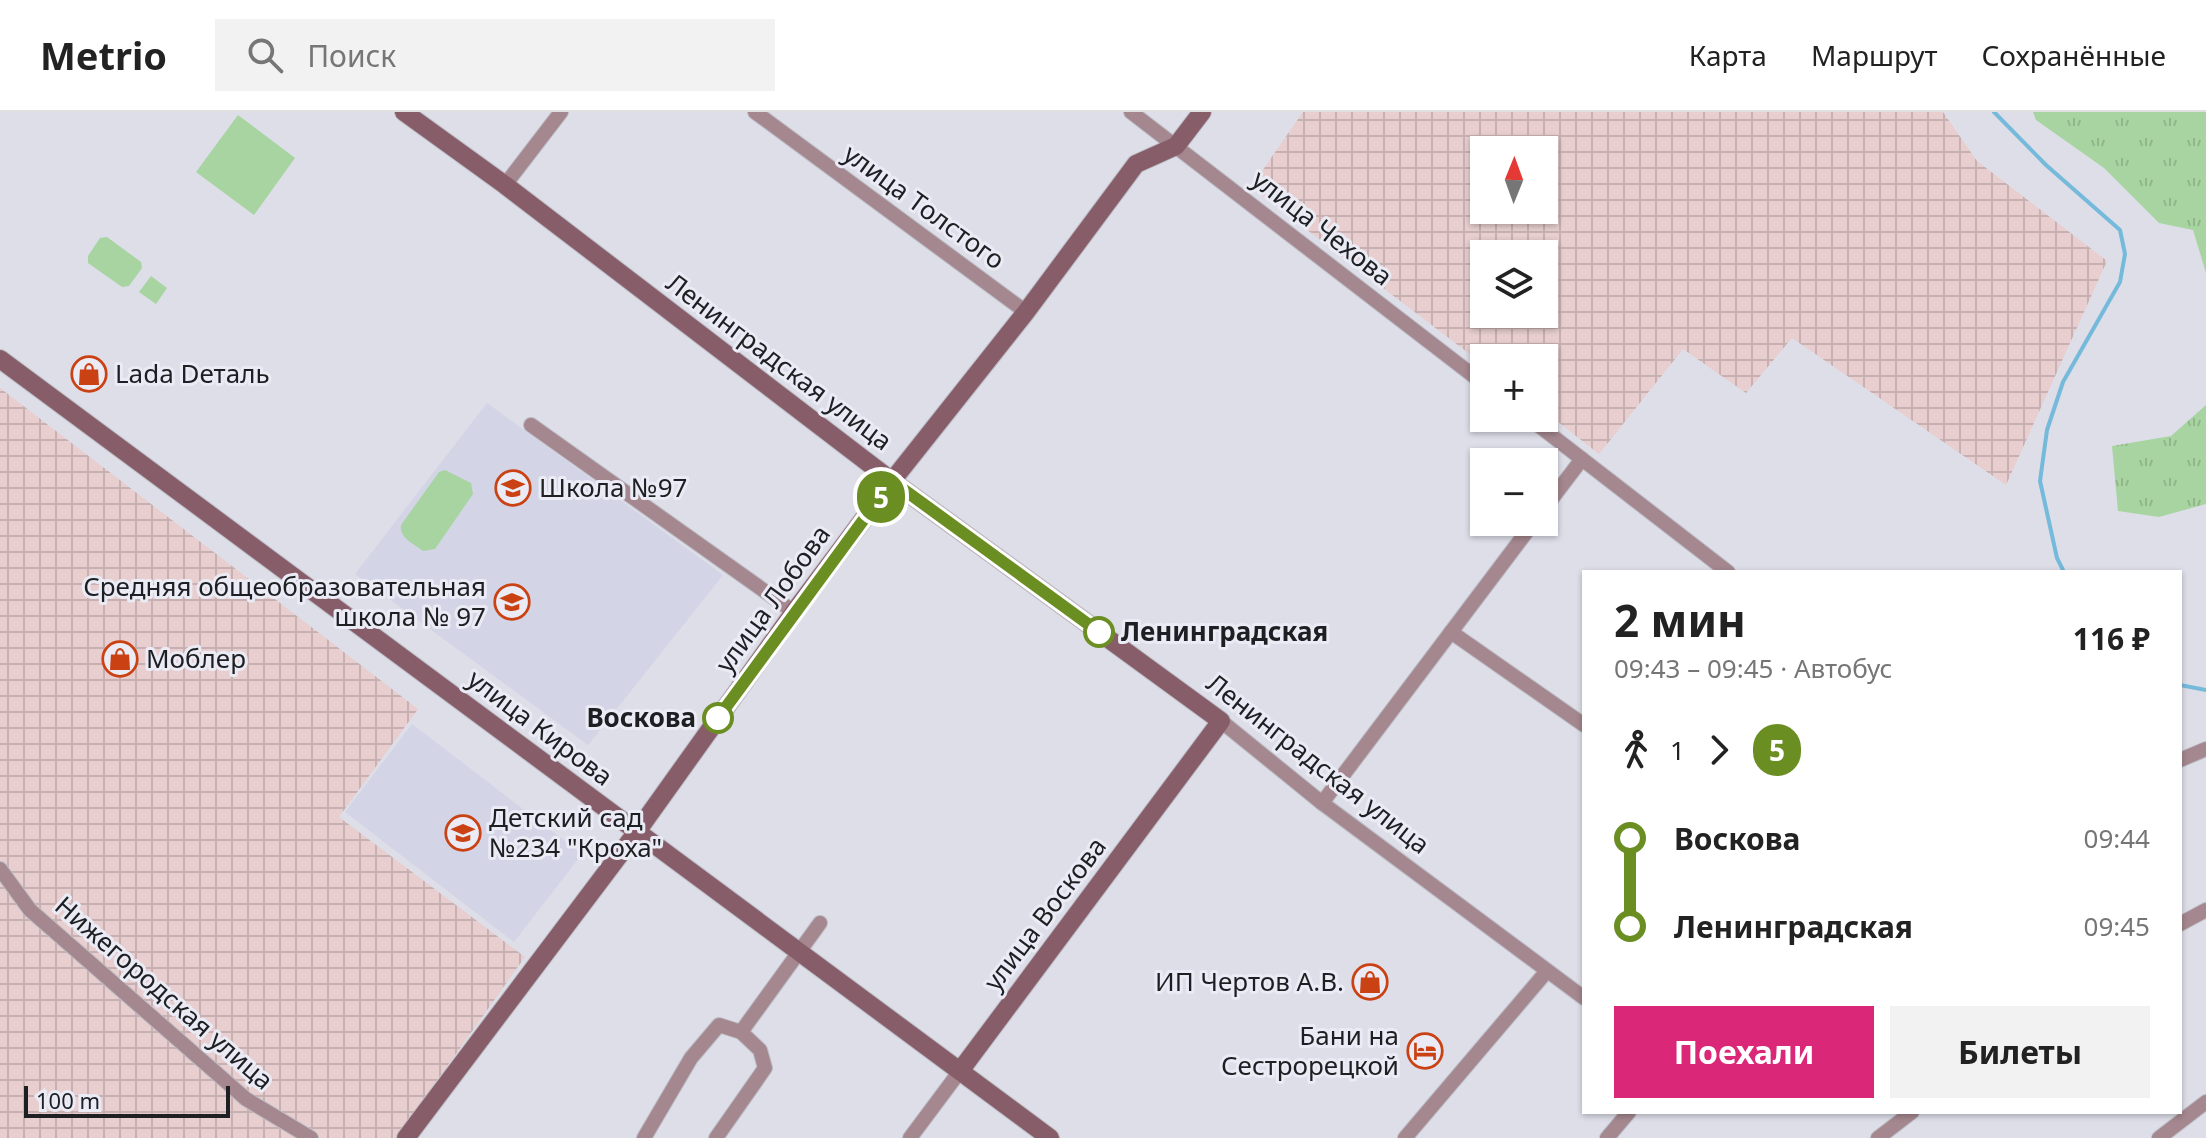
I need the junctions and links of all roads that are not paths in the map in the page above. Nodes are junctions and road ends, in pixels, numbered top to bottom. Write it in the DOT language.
graph roads {
  1 [pos="404,112"];
  2 [pos="561,112"];
  3 [pos="755,112"];
  4 [pos="1131,112"];
  5 [pos="1202,112"];
  6 [pos="1176,146"];
  7 [pos="505,185"];
  8 [pos="1026,312"];
  9 [pos="0,359"];
  10 [pos="1470,373"];
  11 [pos="531,425"];
  12 [pos="1547,432"];
  13 [pos="1582,459"];
  14 [pos="892,481"];
  15 [pos="1558,491"];
  16 [pos="1523,536"];
  17 [pos="1725,570"];
  18 [pos="794,612"];
  19 [pos="1451,632"];
  20 [pos="1221,721"];
  21 [pos="1582,724"];
  22 [pos="2206,749"];
  23 [pos="2182,759"];
  24 [pos="1322,803"];
  25 [pos="636,833"];
  26 [pos="0,869"];
  27 [pos="2206,910"];
  28 [pos="820,923"];
  29 [pos="2182,923"];
  30 [pos="798,951"];
  31 [pos="1547,971"];
  32 [pos="1582,997"];
  33 [pos="741,1032"];
  34 [pos="960,1071"];
  35 [pos="2206,1102"];
  36 [pos="1627,1114"];
  37 [pos="1909,1114"];
  38 [pos="311,1138"];
  39 [pos="406,1138"];
  40 [pos="644,1138"];
  41 [pos="716,1138"];
  42 [pos="910,1138"];
  43 [pos="1050,1138"];
  44 [pos="1405,1138"];
  45 [pos="1607,1138"];
  46 [pos="1878,1138"];
  47 [pos="2159,1138"];
  1 -- 7 [label="street, Ленинградская улица"];
  2 -- 7 [label="street"];
  3 -- 8 [label="street, улица Толстого"];
  4 -- 6 [label="street, улица Чехова"];
  5 -- 6 [label="street, улица Лобова"];
  6 -- 8 [label="street, улица Лобова"];
  6 -- 10 [label="street, улица Чехова"];
  7 -- 14 [label="street, Ленинградская улица"];
  8 -- 14 [label="street, улица Лобова"];
  9 -- 25 [label="street, улица Кирова"];
  11 -- 18 [label="street"];
  12 -- 13 [label="street"];
  13 -- 15 [label="street"];
  13 -- 17 [label="street"];
  14 -- 18 [label="street, улица Лобова"];
  14 -- 20 [label="street, Ленинградская улица"];
  16 -- 19 [label="street"];
  18 -- 25 [label="street, улица Лобова"];
  19 -- 21 [label="street"];
  19 -- 24 [label="street"];
  20 -- 24 [label="street, Ленинградская улица"];
  20 -- 34 [label="street, улица Воскова"];
  22 -- 23 [label="street"];
  24 -- 31 [label="street, Ленинградская улица"];
  25 -- 30 [label="street, улица Кирова"];
  25 -- 39 [label="street, улица Лобова"];
  26 -- 38 [label="street, Нижегородская улица"];
  27 -- 29 [label="street"];
  28 -- 30 [label="street"];
  30 -- 33 [label="street"];
  30 -- 34 [label="street, улица Кирова"];
  31 -- 32 [label="street, Ленинградская улица"];
  31 -- 44 [label="street"];
  33 -- 40 [label="street"];
  33 -- 41 [label="street"];
  34 -- 42 [label="street, улица Воскова"];
  34 -- 43 [label="street, улица Кирова"];
  35 -- 47 [label="street"];
  36 -- 45 [label="street"];
  37 -- 46 [label="street"];
}
